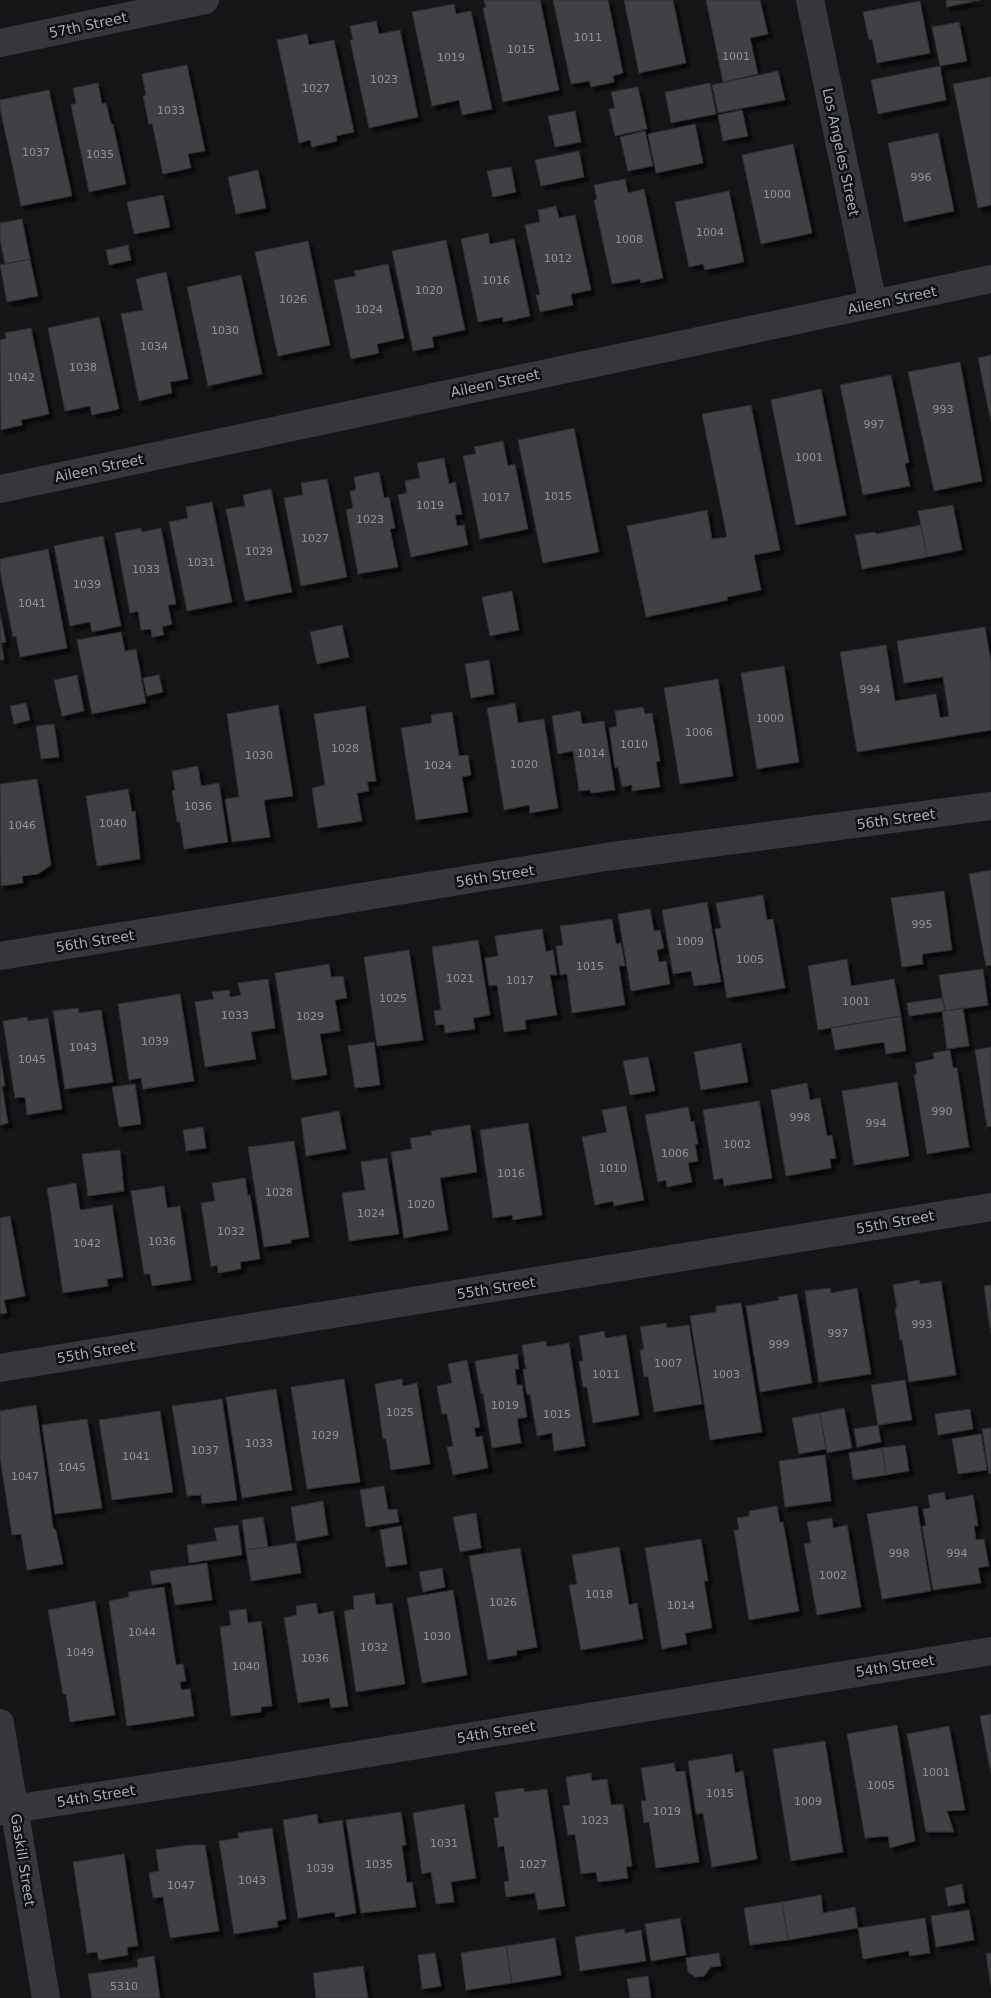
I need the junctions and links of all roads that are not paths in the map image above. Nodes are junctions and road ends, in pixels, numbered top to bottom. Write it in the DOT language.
graph roads {
  1 [pos="205,0"];
  2 [pos="810,0"];
  3 [pos="0,43"];
  4 [pos="991,279"];
  5 [pos="872,304"];
  6 [pos="0,489"];
  7 [pos="991,806"];
  8 [pos="0,956"];
  9 [pos="991,1207"];
  10 [pos="0,1368"];
  11 [pos="991,1651"];
  12 [pos="0,1723"];
  13 [pos="7,1810"];
  14 [pos="46,1998"];
  1 -- 3 [label="street, 57th Street"];
  2 -- 5 [label="street, Los Angeles Street"];
  4 -- 5 [label="street, Aileen Street"];
  5 -- 6 [label="street, Aileen Street"];
  7 -- 8 [label="street, 56th Street"];
  9 -- 10 [label="street, 55th Street"];
  11 -- 13 [label="street, 54th Street"];
  12 -- 13 [label="street, Gaskill Street"];
  13 -- 14 [label="street, Gaskill Street"];
}
